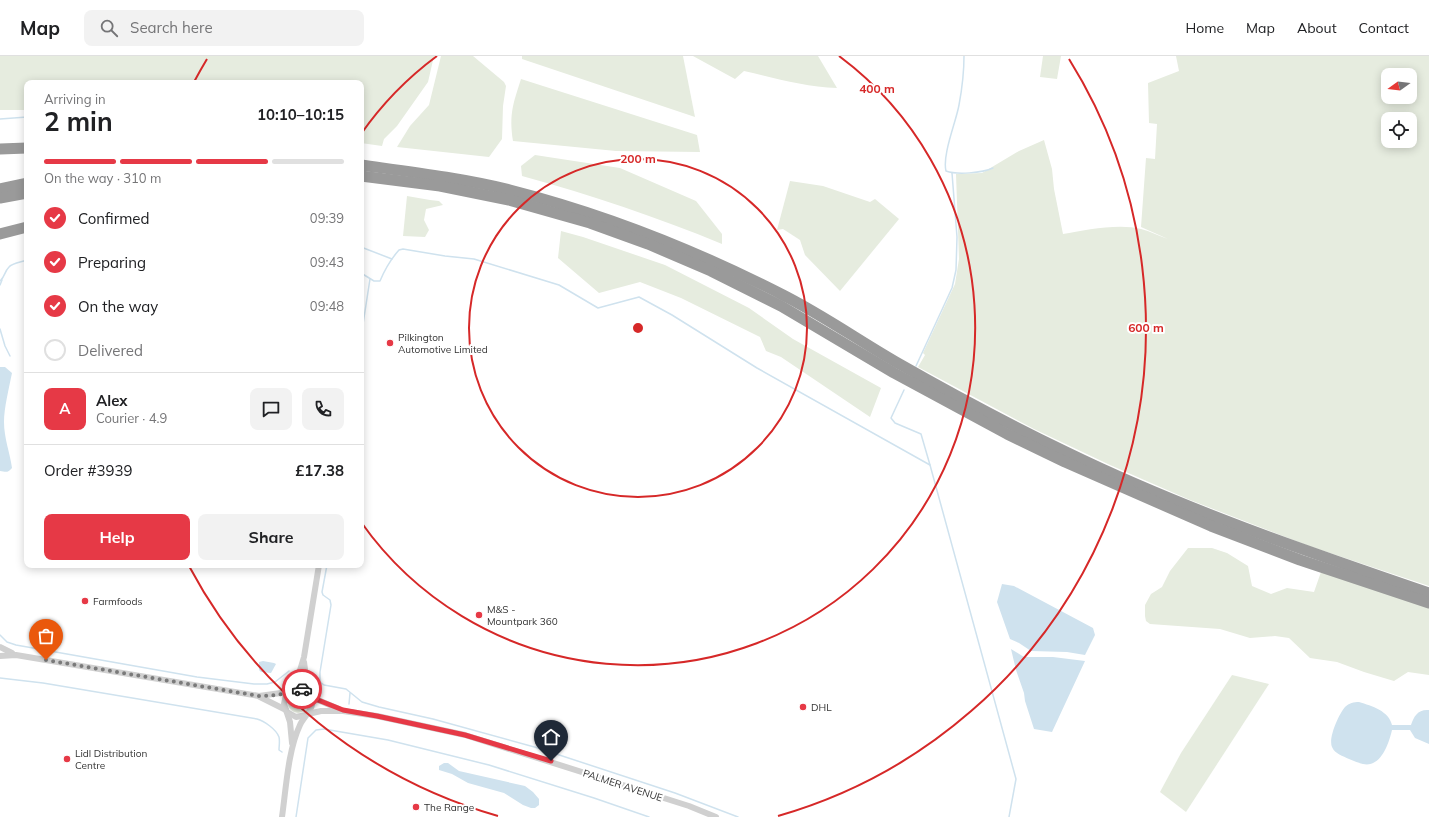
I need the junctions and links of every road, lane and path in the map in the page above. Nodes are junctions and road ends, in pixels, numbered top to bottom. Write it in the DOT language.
graph roads {
  1 [pos="24,148"];
  2 [pos="0,149"];
  3 [pos="364,165"];
  4 [pos="364,177"];
  5 [pos="24,184"];
  6 [pos="0,189"];
  7 [pos="24,194"];
  8 [pos="0,198"];
  9 [pos="24,228"];
  10 [pos="0,234"];
  11 [pos="319,568"];
  12 [pos="1429,592"];
  13 [pos="1429,603"];
  14 [pos="0,648"];
  15 [pos="16,655"];
  16 [pos="0,656"];
  17 [pos="304,657"];
  18 [pos="290,691"];
  19 [pos="309,693"];
  20 [pos="259,696"];
  21 [pos="343,710"];
  22 [pos="286,711"];
  23 [pos="307,714"];
  24 [pos="292,749"];
  25 [pos="282,817"];
  26 [pos="716,817"];
  1 -- 2 [label="highway"];
  3 -- 12 [label="highway"];
  4 -- 13 [label="highway"];
  5 -- 6 [label="highway"];
  7 -- 8 [label="highway"];
  9 -- 10 [label="highway"];
  11 -- 17 [label="street"];
  14 -- 15 [label="street"];
  15 -- 16 [label="street"];
  15 -- 20 [label="street"];
  17 -- 18 [label="street"];
  17 -- 19 [label="street"];
  18 -- 19 [label="street"];
  18 -- 20 [label="street"];
  18 -- 22 [label="street"];
  19 -- 21 [label="street"];
  19 -- 23 [label="street"];
  20 -- 22 [label="street"];
  21 -- 23 [label="street"];
  21 -- 26 [label="street, PALMER AVENUE"];
  22 -- 23 [label="street"];
  22 -- 24 [label="street"];
  23 -- 24 [label="street"];
  24 -- 25 [label="street"];
}
